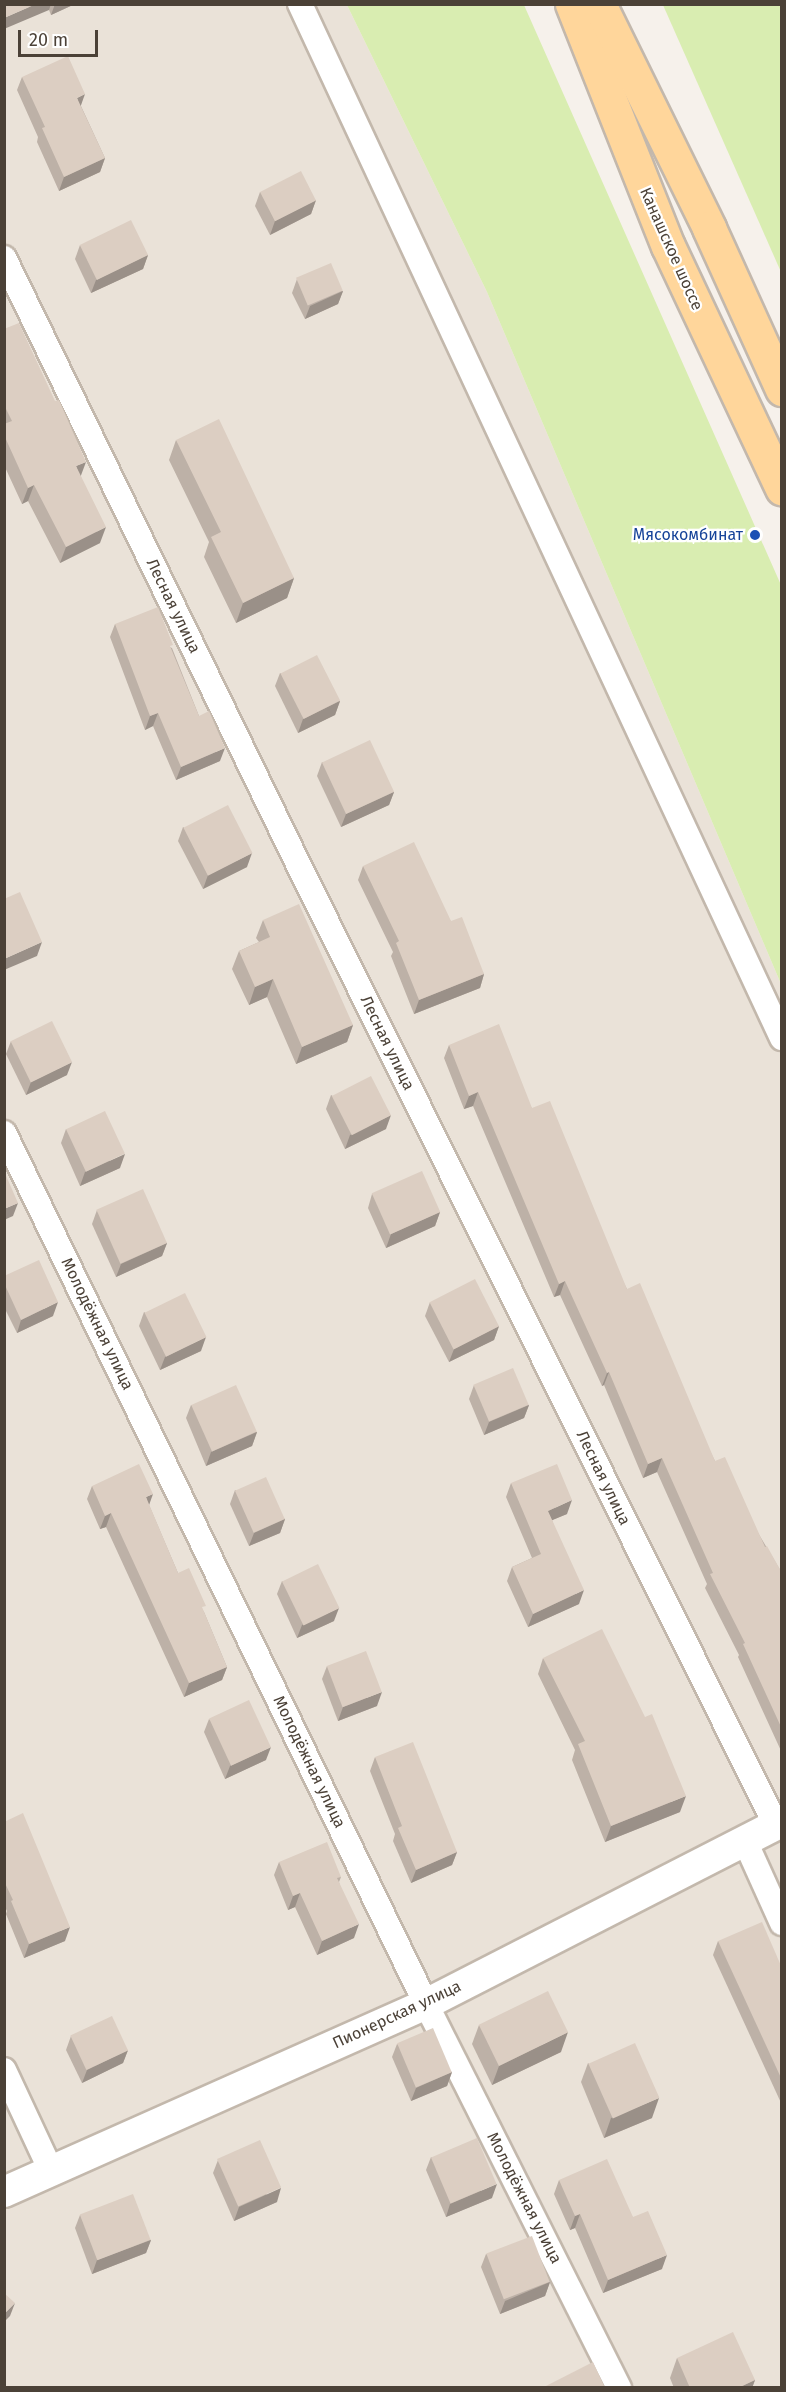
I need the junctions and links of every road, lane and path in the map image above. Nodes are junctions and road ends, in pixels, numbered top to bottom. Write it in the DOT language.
graph roads {
  1 [pos="300,4"];
  2 [pos="572,4"];
  3 [pos="599,4"];
  4 [pos="4,258"];
  5 [pos="782,389"];
  6 [pos="782,488"];
  7 [pos="782,1038"];
  8 [pos="4,1133"];
  9 [pos="779,1824"];
  10 [pos="745,1841"];
  11 [pos="782,1923"];
  12 [pos="426,2004"];
  13 [pos="4,2070"];
  14 [pos="51,2170"];
  15 [pos="4,2192"];
  16 [pos="619,2388"];
  1 -- 7 [label="street"];
  2 -- 6 [label="main road, Канашское шоссе"];
  3 -- 5 [label="main road"];
  4 -- 9 [label="street, Лесная улица"];
  8 -- 12 [label="street, Молодёжная улица"];
  9 -- 10 [label="street, Пионерская улица"];
  10 -- 11 [label="street"];
  10 -- 12 [label="street, Пионерская улица"];
  12 -- 14 [label="street, Пионерская улица"];
  12 -- 16 [label="street, Молодёжная улица"];
  13 -- 14 [label="street"];
  14 -- 15 [label="street, Пионерская улица"];
}
